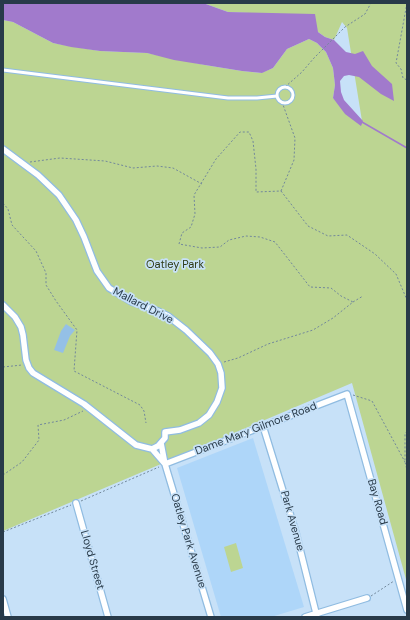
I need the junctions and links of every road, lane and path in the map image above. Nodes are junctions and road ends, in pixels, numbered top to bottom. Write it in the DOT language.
graph roads {
  1 [pos="371,3"];
  2 [pos="406,3"];
  3 [pos="3,70"];
  4 [pos="407,80"];
  5 [pos="285,87"];
  6 [pos="277,96"];
  7 [pos="282,102"];
  8 [pos="3,149"];
  9 [pos="21,162"];
  10 [pos="202,184"];
  11 [pos="281,190"];
  12 [pos="3,203"];
  13 [pos="363,296"];
  14 [pos="407,300"];
  15 [pos="353,302"];
  16 [pos="3,305"];
  17 [pos="27,364"];
  18 [pos="218,364"];
  19 [pos="3,367"];
  20 [pos="347,394"];
  21 [pos="90,408"];
  22 [pos="146,423"];
  23 [pos="263,426"];
  24 [pos="407,431"];
  25 [pos="161,442"];
  26 [pos="152,449"];
  27 [pos="405,462"];
  28 [pos="165,464"];
  29 [pos="407,470"];
  30 [pos="3,475"];
  31 [pos="76,503"];
  32 [pos="3,532"];
  33 [pos="398,578"];
  34 [pos="368,598"];
  35 [pos="3,599"];
  36 [pos="407,610"];
  37 [pos="6,614"];
  38 [pos="317,615"];
  39 [pos="108,617"];
  40 [pos="211,617"];
  41 [pos="305,617"];
  1 -- 5 [label="path"];
  2 -- 4 [label="path"];
  3 -- 6 [label="lane"];
  5 -- 6 [label="lane"];
  5 -- 7 [label="lane"];
  6 -- 7 [label="lane"];
  7 -- 11 [label="path"];
  8 -- 9 [label="street, Mallard Drive"];
  9 -- 10 [label="path"];
  9 -- 18 [label="street, Mallard Drive"];
  10 -- 11 [label="path"];
  10 -- 15 [label="path"];
  11 -- 14 [label="path"];
  12 -- 22 [label="path"];
  13 -- 15 [label="path"];
  15 -- 18 [label="path"];
  16 -- 17 [label="street"];
  17 -- 19 [label="path"];
  17 -- 21 [label="street"];
  18 -- 25 [label="street, Mallard Drive"];
  20 -- 23 [label="street, Dame Mary Gilmore Road"];
  20 -- 27 [label="path"];
  20 -- 33 [label="street, Bay Road"];
  21 -- 26 [label="street"];
  21 -- 30 [label="path"];
  23 -- 28 [label="street, Dame Mary Gilmore Road"];
  23 -- 38 [label="street, Park Avenue"];
  24 -- 27 [label="path"];
  25 -- 26 [label="street, Mallard Drive"];
  25 -- 28 [label="street"];
  26 -- 28 [label="street"];
  27 -- 29 [label="path"];
  28 -- 31 [label="path"];
  28 -- 40 [label="street, Oatley Park Avenue"];
  31 -- 32 [label="path"];
  31 -- 39 [label="street, Lloyd Street"];
  33 -- 34 [label="path"];
  33 -- 36 [label="street, Bay Road"];
  34 -- 38 [label="street"];
  35 -- 37 [label="street"];
  38 -- 41 [label="street"];
}
